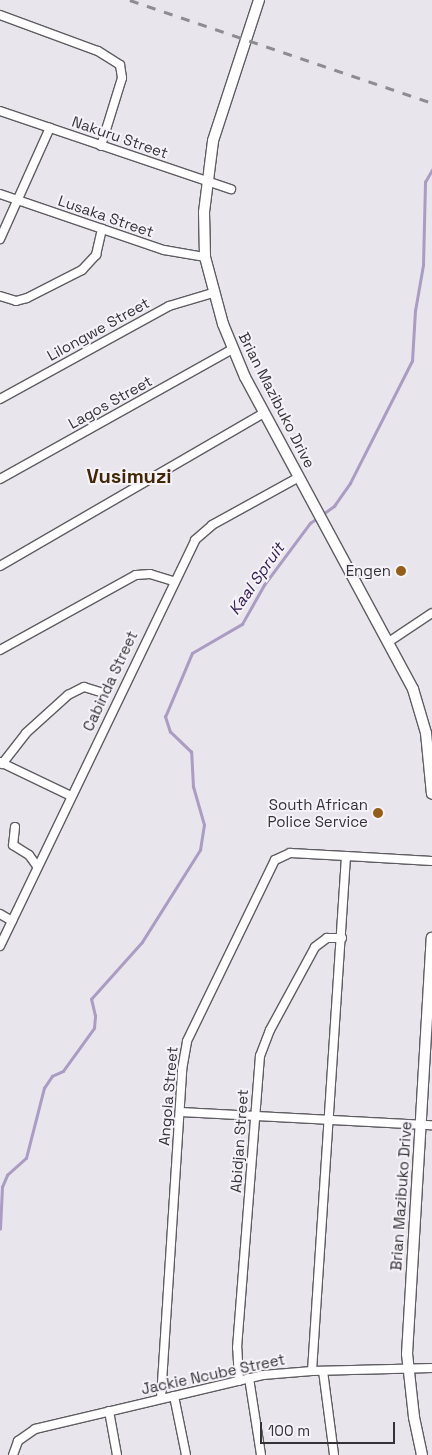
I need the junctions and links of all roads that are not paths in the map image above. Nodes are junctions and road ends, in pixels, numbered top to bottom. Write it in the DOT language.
graph roads {
  1 [pos="258,0"];
  2 [pos="0,15"];
  3 [pos="0,111"];
  4 [pos="50,128"];
  5 [pos="101,146"];
  6 [pos="206,181"];
  7 [pos="231,189"];
  8 [pos="0,194"];
  9 [pos="18,200"];
  10 [pos="102,229"];
  11 [pos="0,239"];
  12 [pos="205,257"];
  13 [pos="213,293"];
  14 [pos="0,296"];
  15 [pos="233,349"];
  16 [pos="0,399"];
  17 [pos="264,413"];
  18 [pos="299,477"];
  19 [pos="0,479"];
  20 [pos="0,566"];
  21 [pos="173,581"];
  22 [pos="432,613"];
  23 [pos="390,642"];
  24 [pos="0,650"];
  25 [pos="100,692"];
  26 [pos="1,763"];
  27 [pos="432,794"];
  28 [pos="71,796"];
  29 [pos="15,827"];
  30 [pos="346,856"];
  31 [pos="432,861"];
  32 [pos="37,866"];
  33 [pos="0,914"];
  34 [pos="12,920"];
  35 [pos="342,938"];
  36 [pos="432,938"];
  37 [pos="0,946"];
  38 [pos="180,1112"];
  39 [pos="254,1116"];
  40 [pos="329,1119"];
  41 [pos="420,1124"];
  42 [pos="432,1125"];
  43 [pos="407,1368"];
  44 [pos="432,1368"];
  45 [pos="312,1371"];
  46 [pos="323,1371"];
  47 [pos="249,1378"];
  48 [pos="239,1381"];
  49 [pos="174,1396"];
  50 [pos="161,1398"];
  51 [pos="109,1411"];
  52 [pos="13,1453"];
  53 [pos="117,1455"];
  54 [pos="186,1455"];
  55 [pos="261,1455"];
  56 [pos="334,1455"];
  57 [pos="422,1455"];
  1 -- 6 [label="street, Brian Mazibuko Drive"];
  2 -- 5 [label="street"];
  3 -- 4 [label="street, Nakuru Street"];
  4 -- 5 [label="street, Nakuru Street"];
  4 -- 9 [label="street"];
  5 -- 6 [label="street, Nakuru Street"];
  6 -- 7 [label="street, Nakuru Street"];
  6 -- 12 [label="street, Brian Mazibuko Drive"];
  8 -- 9 [label="street, Lusaka Street"];
  9 -- 10 [label="street, Lusaka Street"];
  9 -- 11 [label="street"];
  10 -- 12 [label="street, Lusaka Street"];
  10 -- 14 [label="street"];
  12 -- 13 [label="street, Brian Mazibuko Drive"];
  13 -- 15 [label="street, Brian Mazibuko Drive"];
  13 -- 16 [label="street, Lilongwe Street"];
  15 -- 17 [label="street, Brian Mazibuko Drive"];
  15 -- 19 [label="street, Lagos Street"];
  17 -- 18 [label="street, Brian Mazibuko Drive"];
  17 -- 20 [label="street"];
  18 -- 21 [label="street, Cabinda Street"];
  18 -- 23 [label="street, Brian Mazibuko Drive"];
  21 -- 24 [label="street"];
  21 -- 28 [label="street, Cabinda Street"];
  22 -- 23 [label="street"];
  23 -- 27 [label="street, Brian Mazibuko Drive"];
  25 -- 26 [label="street"];
  26 -- 28 [label="street"];
  28 -- 32 [label="street, Cabinda Street"];
  29 -- 32 [label="street"];
  30 -- 31 [label="street, Angola Street"];
  30 -- 35 [label="street"];
  30 -- 38 [label="street, Angola Street"];
  32 -- 34 [label="street, Cabinda Street"];
  33 -- 34 [label="street"];
  34 -- 37 [label="street, Cabinda Street"];
  35 -- 39 [label="street, Abidjan Street"];
  35 -- 40 [label="street"];
  36 -- 41 [label="street, Brian Mazibuko Drive"];
  38 -- 39 [label="street"];
  38 -- 50 [label="street, Angola Street"];
  39 -- 40 [label="street"];
  39 -- 48 [label="street, Abidjan Street"];
  40 -- 41 [label="street"];
  40 -- 45 [label="street"];
  41 -- 42 [label="street"];
  41 -- 43 [label="street, Brian Mazibuko Drive"];
  43 -- 44 [label="street, Jackie Ncube Street"];
  43 -- 46 [label="street, Jackie Ncube Street"];
  43 -- 57 [label="street, Brian Mazibuko Drive"];
  45 -- 46 [label="street, Jackie Ncube Street"];
  45 -- 47 [label="street, Jackie Ncube Street"];
  46 -- 56 [label="street"];
  47 -- 48 [label="street, Jackie Ncube Street"];
  47 -- 55 [label="street"];
  48 -- 49 [label="street, Jackie Ncube Street"];
  49 -- 50 [label="street, Jackie Ncube Street"];
  49 -- 54 [label="street"];
  50 -- 51 [label="street, Jackie Ncube Street"];
  51 -- 52 [label="street, Jackie Ncube Street"];
  51 -- 53 [label="street"];
}
